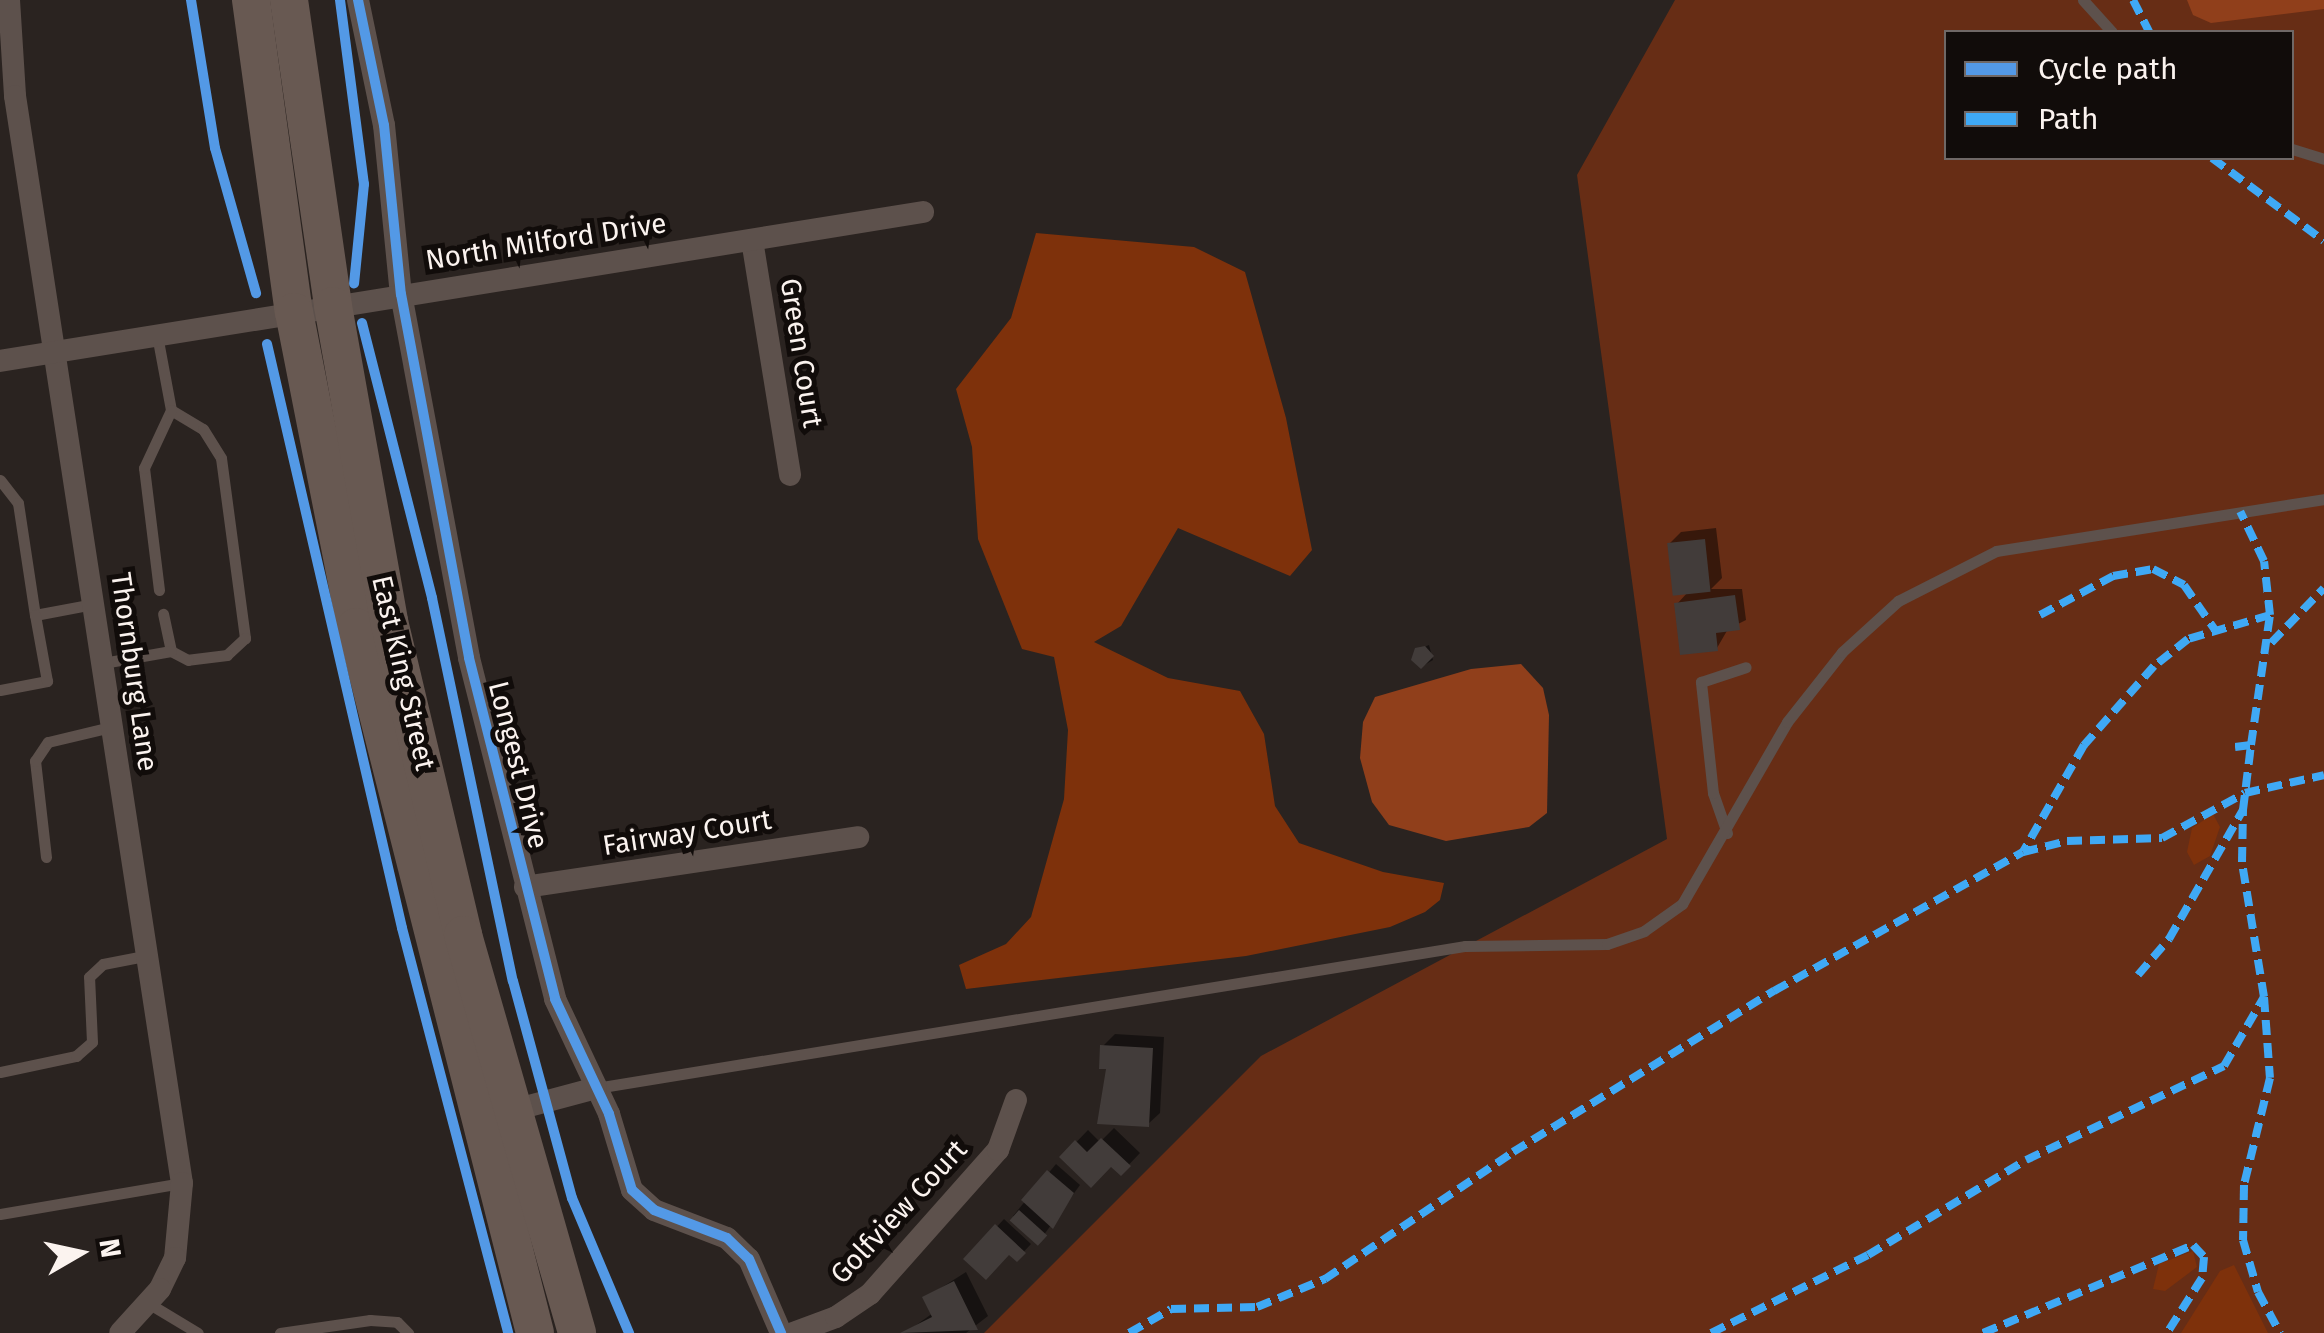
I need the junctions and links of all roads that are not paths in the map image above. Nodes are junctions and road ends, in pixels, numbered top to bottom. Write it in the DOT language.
graph roads {
  1 [pos="10,0"];
  2 [pos="251,0"];
  3 [pos="288,0"];
  4 [pos="358,0"];
  5 [pos="2083,0"];
  6 [pos="2110,30"];
  7 [pos="2294,150"];
  8 [pos="2324,159"];
  9 [pos="924,212"];
  10 [pos="752,240"];
  11 [pos="401,294"];
  12 [pos="332,306"];
  13 [pos="294,312"];
  14 [pos="156,335"];
  15 [pos="56,352"];
  16 [pos="0,361"];
  17 [pos="171,410"];
  18 [pos="790,475"];
  19 [pos="0,480"];
  20 [pos="2324,499"];
  21 [pos="159,590"];
  22 [pos="94,604"];
  23 [pos="163,614"];
  24 [pos="35,615"];
  25 [pos="171,651"];
  26 [pos="103,663"];
  27 [pos="1746,667"];
  28 [pos="0,690"];
  29 [pos="111,727"];
  30 [pos="1727,833"];
  31 [pos="858,837"];
  32 [pos="46,858"];
  33 [pos="525,887"];
  34 [pos="144,956"];
  35 [pos="0,1072"];
  36 [pos="596,1088"];
  37 [pos="1016,1100"];
  38 [pos="497,1115"];
  39 [pos="182,1183"];
  40 [pos="0,1214"];
  41 [pos="148,1304"];
  42 [pos="120,1333"];
  43 [pos="198,1333"];
  44 [pos="280,1333"];
  45 [pos="408,1333"];
  46 [pos="535,1333"];
  47 [pos="576,1333"];
  48 [pos="782,1333"];
  49 [pos="793,1333"];
  1 -- 15 [label="street, Thornburg Lane"];
  2 -- 13 [label="main road, East King Street"];
  3 -- 12 [label="main road, East King Street"];
  4 -- 11 [label="street, Longest Drive"];
  5 -- 6 [label="lane"];
  7 -- 8 [label="lane"];
  9 -- 10 [label="street, North Milford Drive"];
  10 -- 11 [label="street, North Milford Drive"];
  10 -- 18 [label="street, Green Court"];
  11 -- 12 [label="street, North Milford Drive"];
  11 -- 33 [label="street, Longest Drive"];
  12 -- 13 [label="street, North Milford Drive"];
  12 -- 38 [label="main road, East King Street"];
  13 -- 14 [label="street, North Milford Drive"];
  13 -- 38 [label="main road, East King Street"];
  14 -- 15 [label="street, North Milford Drive"];
  14 -- 17 [label="lane"];
  15 -- 16 [label="street, North Milford Drive"];
  15 -- 22 [label="street, Thornburg Lane"];
  17 -- 21 [label="lane"];
  17 -- 25 [label="lane"];
  19 -- 24 [label="lane"];
  20 -- 30 [label="lane"];
  22 -- 24 [label="lane"];
  22 -- 26 [label="street, Thornburg Lane"];
  23 -- 25 [label="lane"];
  24 -- 28 [label="lane"];
  25 -- 26 [label="lane"];
  26 -- 29 [label="street, Thornburg Lane"];
  27 -- 30 [label="lane"];
  29 -- 32 [label="lane"];
  29 -- 34 [label="street, Thornburg Lane"];
  30 -- 36 [label="lane"];
  31 -- 33 [label="street, Fairway Court"];
  33 -- 36 [label="street, Longest Drive"];
  34 -- 35 [label="lane"];
  34 -- 39 [label="street, Thornburg Lane"];
  36 -- 38 [label="street"];
  36 -- 48 [label="street, Longest Drive"];
  37 -- 49 [label="street, Golfview Court"];
  38 -- 46 [label="main road, East King Street"];
  38 -- 47 [label="main road, East King Street"];
  39 -- 40 [label="lane"];
  39 -- 41 [label="street, Thornburg Lane"];
  41 -- 42 [label="street, Thornburg Lane"];
  41 -- 43 [label="lane"];
  44 -- 45 [label="lane"];
}
